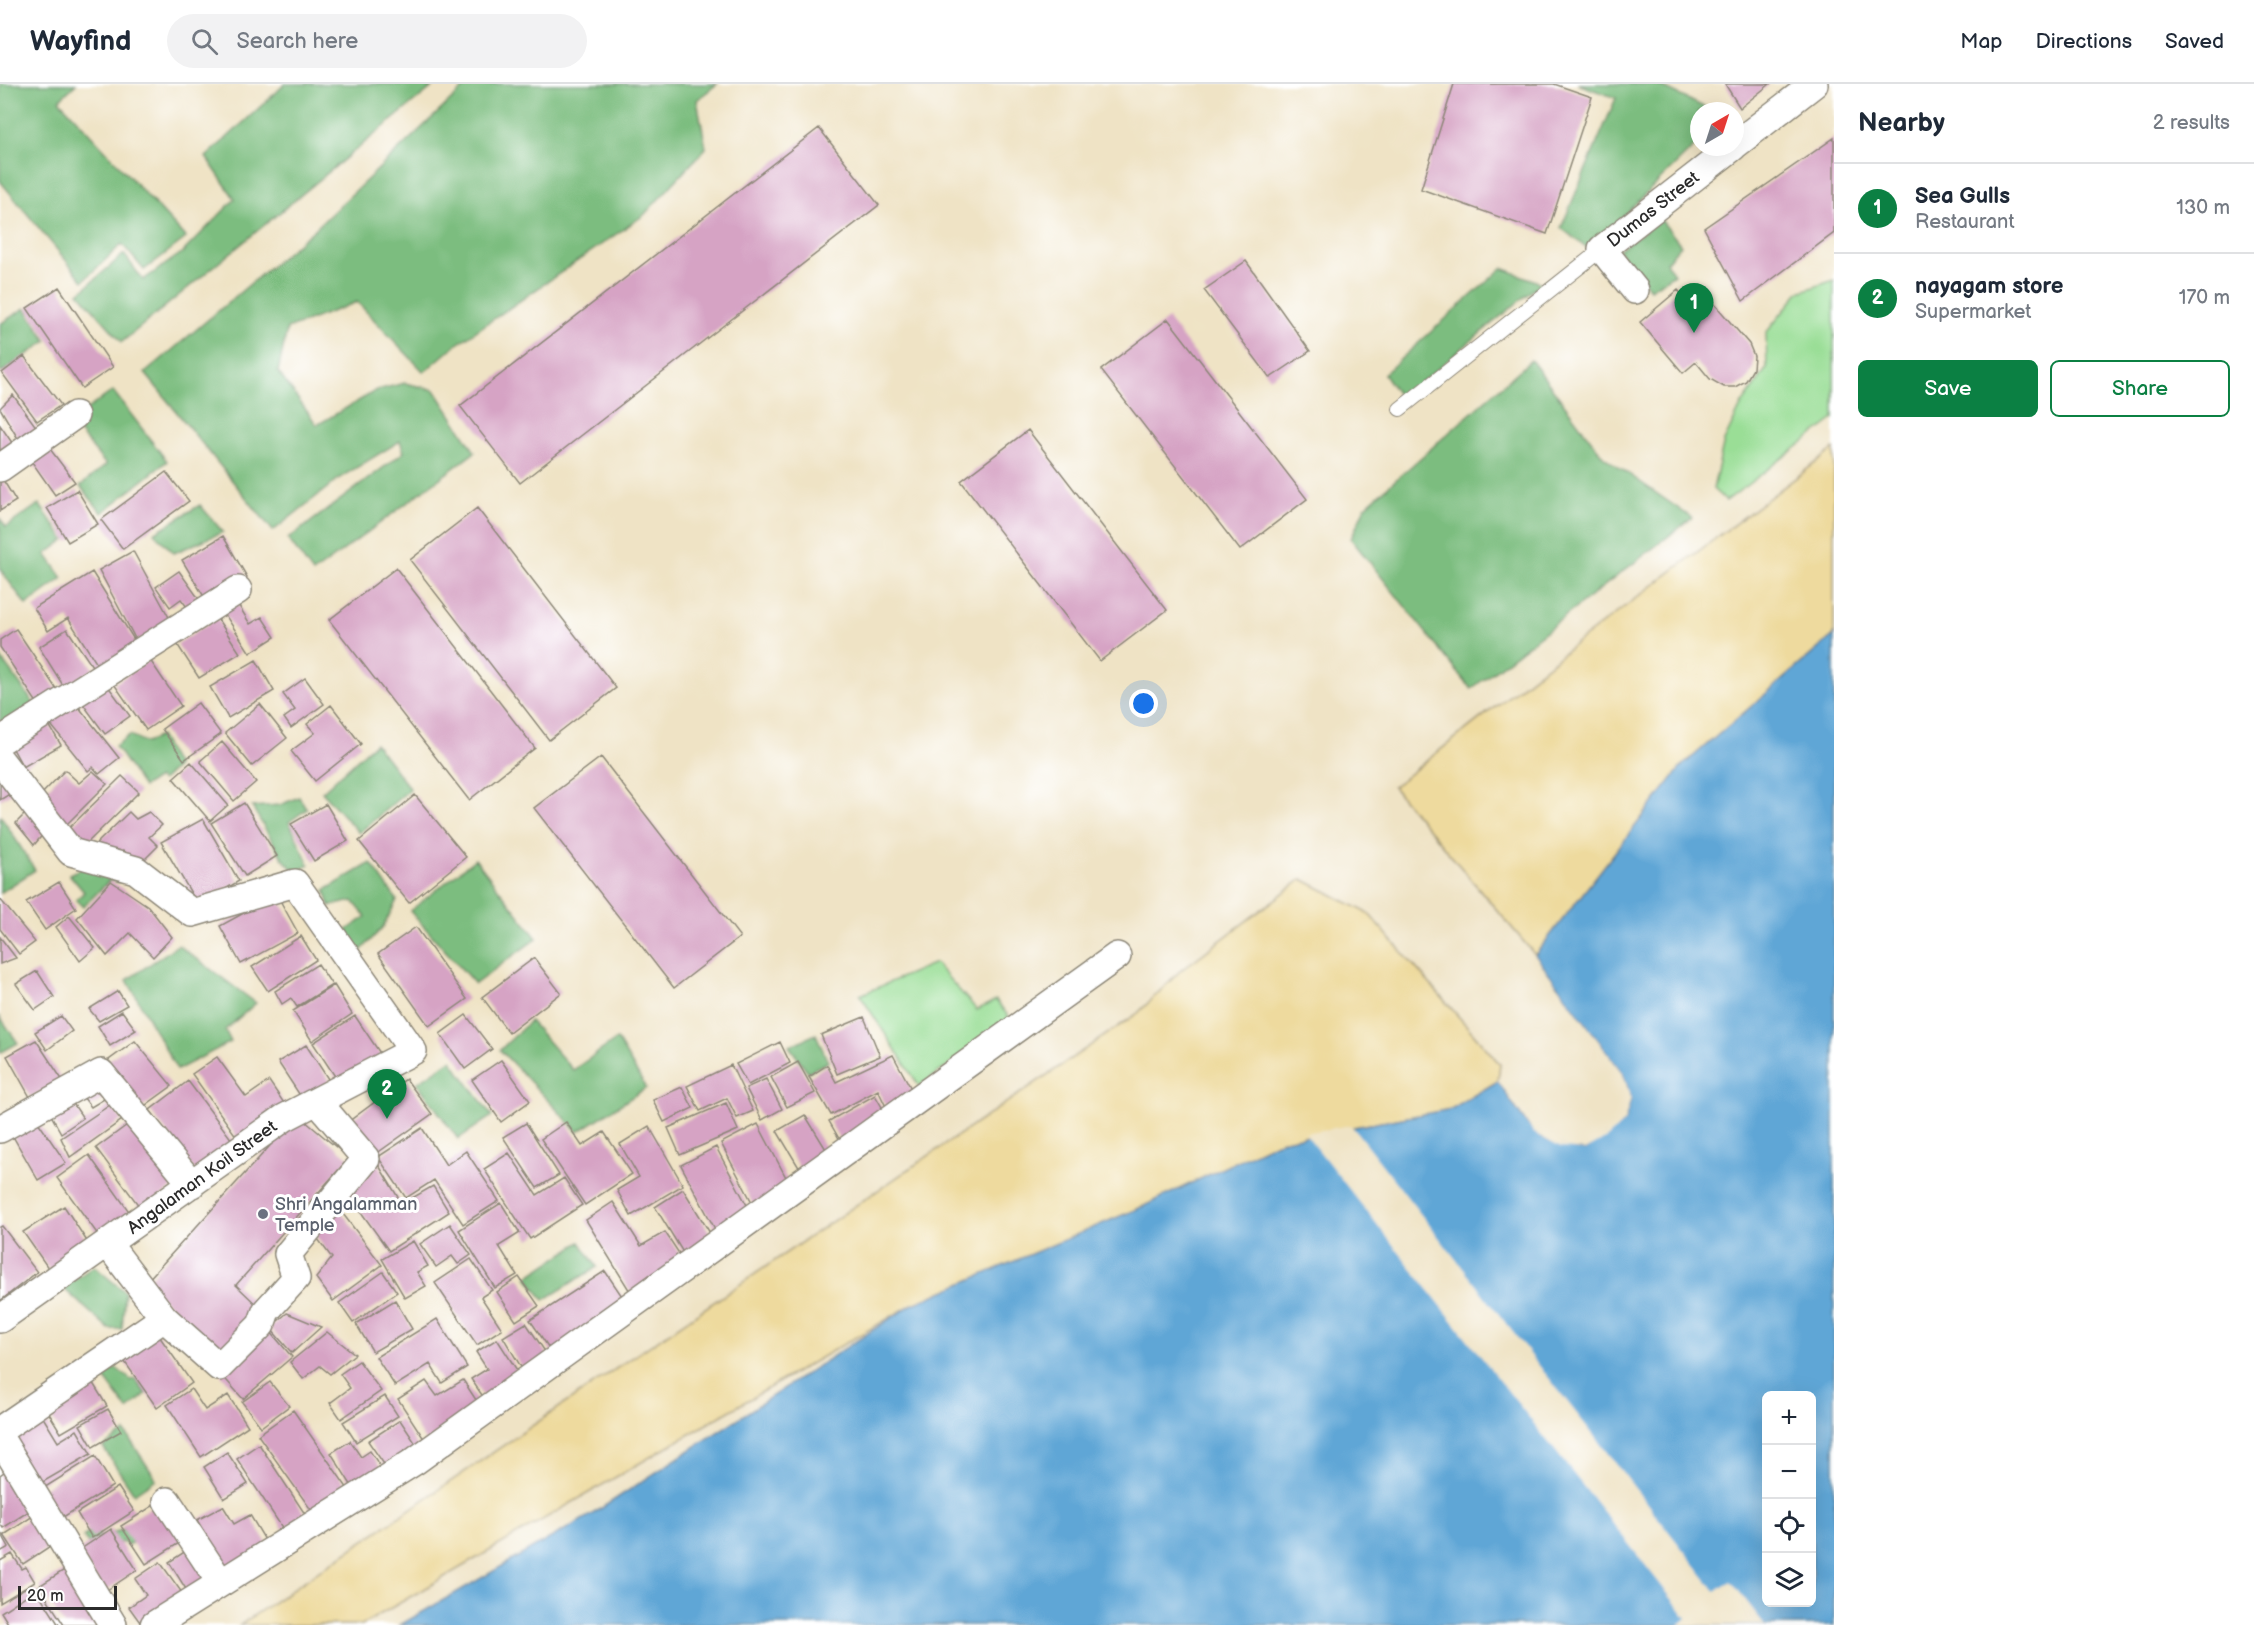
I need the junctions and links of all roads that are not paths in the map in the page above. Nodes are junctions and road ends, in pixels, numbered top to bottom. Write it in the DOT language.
graph roads {
  1 [pos="1814,84"];
  2 [pos="1744,138"];
  3 [pos="1721,156"];
  4 [pos="1602,249"];
  5 [pos="1635,290"];
  6 [pos="1400,410"];
  7 [pos="75,415"];
  8 [pos="0,468"];
  9 [pos="238,590"];
  10 [pos="0,741"];
  11 [pos="0,760"];
  12 [pos="1117,956"];
  13 [pos="317,1101"];
  14 [pos="0,1128"];
  15 [pos="192,1184"];
  16 [pos="108,1244"];
  17 [pos="164,1318"];
  18 [pos="0,1319"];
  19 [pos="0,1430"];
  20 [pos="0,1438"];
  21 [pos="167,1501"];
  22 [pos="221,1583"];
  23 [pos="113,1625"];
  24 [pos="154,1625"];
  1 -- 2 [label="street, Dumas Street"];
  3 -- 4 [label="street, Dumas Street"];
  4 -- 5 [label="street"];
  4 -- 6 [label="lane"];
  7 -- 8 [label="street"];
  9 -- 10 [label="street"];
  11 -- 13 [label="street, Angalaman Koil Street"];
  12 -- 22 [label="street"];
  13 -- 15 [label="street, Angalaman Koil Street"];
  13 -- 17 [label="street"];
  14 -- 15 [label="street"];
  15 -- 16 [label="street, Angalaman Koil Street"];
  16 -- 17 [label="street"];
  16 -- 18 [label="street, Angalaman Koil Street"];
  17 -- 19 [label="street"];
  20 -- 23 [label="street"];
  21 -- 22 [label="street"];
  22 -- 24 [label="street"];
}
